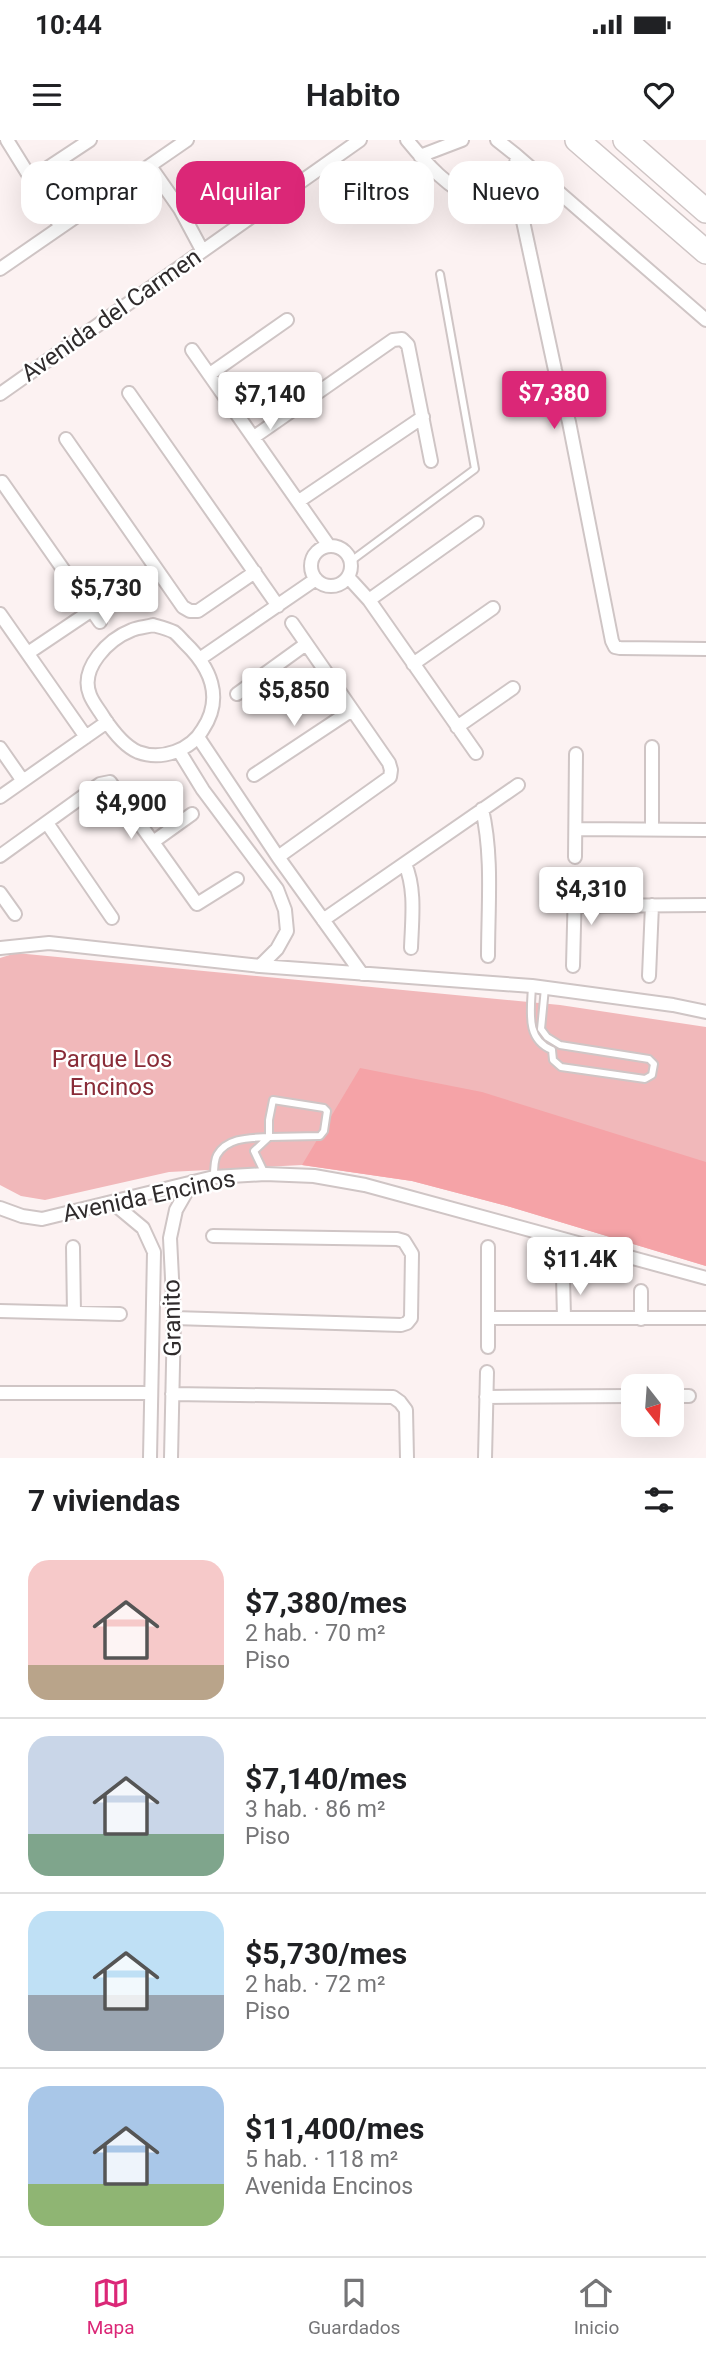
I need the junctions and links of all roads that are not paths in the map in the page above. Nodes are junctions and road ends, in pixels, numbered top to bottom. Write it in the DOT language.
graph roads {
  1 [pos="7,140"];
  2 [pos="90,140"];
  3 [pos="187,140"];
  4 [pos="360,140"];
  5 [pos="407,140"];
  6 [pos="462,140"];
  7 [pos="497,140"];
  8 [pos="577,140"];
  9 [pos="625,140"];
  10 [pos="516,155"];
  11 [pos="420,156"];
  12 [pos="58,161"];
  13 [pos="157,161"];
  14 [pos="516,161"];
  15 [pos="21,163"];
  16 [pos="448,180"];
  17 [pos="162,183"];
  18 [pos="706,211"];
  19 [pos="59,224"];
  20 [pos="65,224"];
  21 [pos="524,224"];
  22 [pos="61,227"];
  23 [pos="202,250"];
  24 [pos="706,252"];
  25 [pos="0,269"];
  26 [pos="440,274"];
  27 [pos="287,320"];
  28 [pos="706,320"];
  29 [pos="192,350"];
  30 [pos="210,374"];
  31 [pos="129,393"];
  32 [pos="0,394"];
  33 [pos="423,416"];
  34 [pos="254,438"];
  35 [pos="66,439"];
  36 [pos="431,460"];
  37 [pos="2,482"];
  38 [pos="299,501"];
  39 [pos="477,523"];
  40 [pos="329,546"];
  41 [pos="351,561"];
  42 [pos="255,572"];
  43 [pos="348,577"];
  44 [pos="316,579"];
  45 [pos="369,600"];
  46 [pos="278,606"];
  47 [pos="493,608"];
  48 [pos="92,610"];
  49 [pos="0,614"];
  50 [pos="100,622"];
  51 [pos="292,623"];
  52 [pos="306,644"];
  53 [pos="706,649"];
  54 [pos="28,653"];
  55 [pos="201,658"];
  56 [pos="413,664"];
  57 [pos="513,688"];
  58 [pos="237,694"];
  59 [pos="352,710"];
  60 [pos="107,722"];
  61 [pos="457,727"];
  62 [pos="86,737"];
  63 [pos="198,737"];
  64 [pos="652,747"];
  65 [pos="0,749"];
  66 [pos="179,751"];
  67 [pos="475,753"];
  68 [pos="576,754"];
  69 [pos="254,775"];
  70 [pos="23,781"];
  71 [pos="518,785"];
  72 [pos="0,797"];
  73 [pos="482,809"];
  74 [pos="192,814"];
  75 [pos="47,823"];
  76 [pos="576,829"];
  77 [pos="652,829"];
  78 [pos="706,830"];
  79 [pos="153,842"];
  80 [pos="0,856"];
  81 [pos="278,857"];
  82 [pos="575,857"];
  83 [pos="405,864"];
  84 [pos="237,879"];
  85 [pos="575,886"];
  86 [pos="0,893"];
  87 [pos="652,905"];
  88 [pos="706,905"];
  89 [pos="575,906"];
  90 [pos="15,914"];
  91 [pos="112,918"];
  92 [pos="323,919"];
  93 [pos="0,948"];
  94 [pos="411,948"];
  95 [pos="488,956"];
  96 [pos="260,966"];
  97 [pos="572,966"];
  98 [pos="362,974"];
  99 [pos="649,976"];
  100 [pos="538,987"];
  101 [pos="706,1012"];
  102 [pos="560,1045"];
  103 [pos="552,1050"];
  104 [pos="269,1137"];
  105 [pos="265,1174"];
  106 [pos="214,1177"];
  107 [pos="192,1182"];
  108 [pos="113,1203"];
  109 [pos="0,1208"];
  110 [pos="213,1236"];
  111 [pos="73,1247"];
  112 [pos="488,1247"];
  113 [pos="563,1276"];
  114 [pos="706,1278"];
  115 [pos="641,1291"];
  116 [pos="0,1311"];
  117 [pos="74,1313"];
  118 [pos="120,1314"];
  119 [pos="174,1318"];
  120 [pos="488,1318"];
  121 [pos="564,1318"];
  122 [pos="706,1318"];
  123 [pos="641,1319"];
  124 [pos="488,1347"];
  125 [pos="487,1372"];
  126 [pos="0,1393"];
  127 [pos="151,1393"];
  128 [pos="172,1394"];
  129 [pos="621,1396"];
  130 [pos="684,1396"];
  131 [pos="690,1396"];
  132 [pos="486,1397"];
  133 [pos="150,1458"];
  134 [pos="171,1458"];
  135 [pos="407,1458"];
  136 [pos="485,1458"];
  1 -- 15 [label="street"];
  2 -- 12 [label="street"];
  3 -- 13 [label="street"];
  4 -- 23 [label="street, Avenida del Carmen"];
  5 -- 11 [label="street"];
  6 -- 11 [label="street"];
  7 -- 10 [label="street"];
  8 -- 24 [label="highway"];
  9 -- 18 [label="highway"];
  10 -- 14 [label="street"];
  10 -- 28 [label="street"];
  11 -- 16 [label="street"];
  17 -- 23 [label="street"];
  19 -- 22 [label="street"];
  20 -- 22 [label="street"];
  21 -- 53 [label="street"];
  22 -- 25 [label="street"];
  23 -- 32 [label="street, Avenida del Carmen"];
  26 -- 41 [label="lane"];
  27 -- 30 [label="street"];
  29 -- 30 [label="street"];
  30 -- 34 [label="street"];
  31 -- 42 [label="street"];
  33 -- 34 [label="street"];
  33 -- 36 [label="street"];
  33 -- 38 [label="street"];
  34 -- 38 [label="street"];
  35 -- 42 [label="street"];
  37 -- 48 [label="street"];
  38 -- 40 [label="street"];
  39 -- 45 [label="street"];
  40 -- 41 [label="street"];
  40 -- 44 [label="street"];
  41 -- 43 [label="street"];
  42 -- 46 [label="street"];
  43 -- 44 [label="street"];
  43 -- 45 [label="street"];
  44 -- 46 [label="street"];
  45 -- 56 [label="street"];
  46 -- 55 [label="street"];
  47 -- 56 [label="street"];
  48 -- 50 [label="street"];
  48 -- 54 [label="street"];
  49 -- 54 [label="street"];
  51 -- 52 [label="street"];
  52 -- 58 [label="street"];
  52 -- 59 [label="street"];
  54 -- 62 [label="street"];
  55 -- 60 [label="street"];
  55 -- 63 [label="street"];
  56 -- 61 [label="street"];
  57 -- 61 [label="street"];
  59 -- 69 [label="street"];
  59 -- 81 [label="street"];
  60 -- 62 [label="street"];
  60 -- 66 [label="street"];
  61 -- 67 [label="street"];
  62 -- 70 [label="street"];
  63 -- 66 [label="street"];
  63 -- 81 [label="street"];
  64 -- 77 [label="street"];
  65 -- 70 [label="street"];
  66 -- 96 [label="street"];
  68 -- 76 [label="street"];
  70 -- 72 [label="street"];
  71 -- 73 [label="street"];
  73 -- 83 [label="street"];
  73 -- 95 [label="street"];
  74 -- 79 [label="street"];
  75 -- 79 [label="street"];
  75 -- 80 [label="street"];
  75 -- 91 [label="street"];
  76 -- 77 [label="street"];
  76 -- 82 [label="street"];
  77 -- 78 [label="street"];
  79 -- 84 [label="street"];
  81 -- 92 [label="street"];
  83 -- 92 [label="street"];
  83 -- 94 [label="street"];
  85 -- 89 [label="street"];
  86 -- 90 [label="street"];
  87 -- 88 [label="street"];
  87 -- 89 [label="street"];
  87 -- 99 [label="street"];
  89 -- 97 [label="street"];
  92 -- 98 [label="street"];
  93 -- 96 [label="street"];
  96 -- 98 [label="street"];
  98 -- 100 [label="street"];
  100 -- 101 [label="street"];
  100 -- 102 [label="lane"];
  100 -- 103 [label="lane"];
  102 -- 103 [label="lane"];
  102 -- 103 [label="lane"];
  104 -- 104 [label="lane"];
  104 -- 105 [label="lane"];
  104 -- 106 [label="lane"];
  105 -- 106 [label="street, Avenida Encinos"];
  105 -- 114 [label="street, Avenida Encinos"];
  106 -- 107 [label="street, Avenida Encinos"];
  107 -- 108 [label="street, Avenida Encinos"];
  107 -- 119 [label="street, Granito"];
  108 -- 109 [label="street, Avenida Encinos"];
  108 -- 127 [label="street, Granito"];
  110 -- 119 [label="street"];
  111 -- 117 [label="street"];
  112 -- 120 [label="street"];
  113 -- 121 [label="street"];
  115 -- 123 [label="street"];
  116 -- 117 [label="street"];
  117 -- 118 [label="street"];
  119 -- 128 [label="street, Granito"];
  120 -- 121 [label="street"];
  120 -- 124 [label="street"];
  121 -- 123 [label="street"];
  122 -- 123 [label="street"];
  125 -- 132 [label="street"];
  126 -- 127 [label="street"];
  127 -- 133 [label="street, Granito"];
  128 -- 134 [label="street, Granito"];
  128 -- 135 [label="street"];
  129 -- 132 [label="street"];
  130 -- 131 [label="street"];
  132 -- 136 [label="street"];
}
